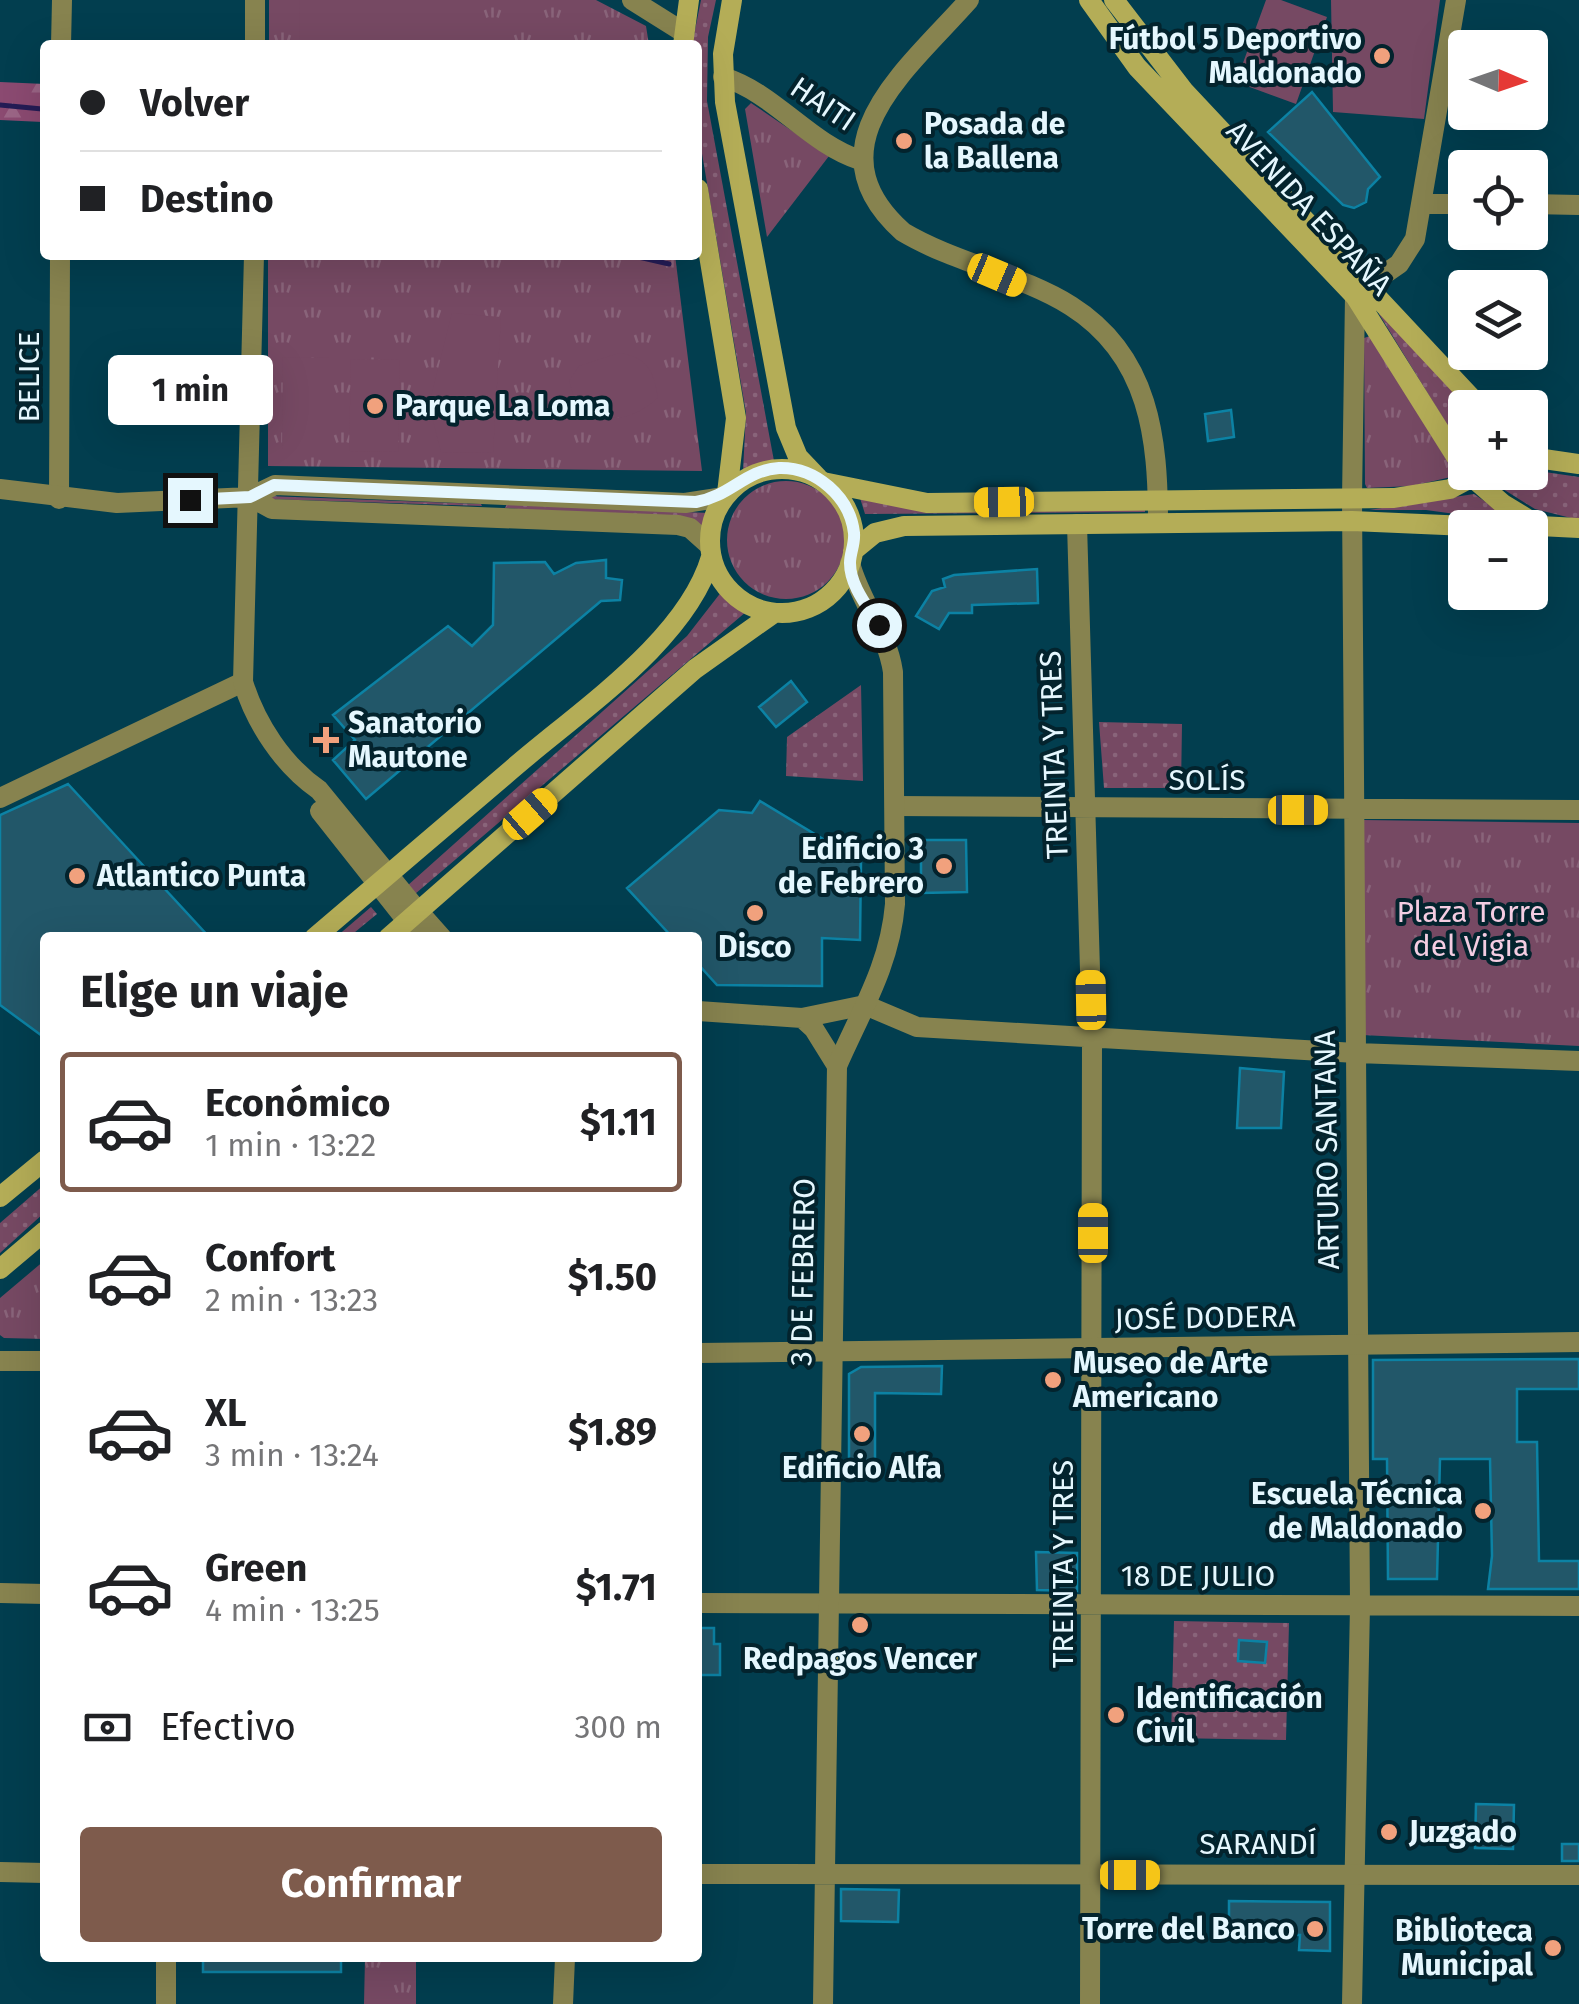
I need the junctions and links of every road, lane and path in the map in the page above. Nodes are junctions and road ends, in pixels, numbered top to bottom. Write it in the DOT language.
graph roads {
  1 [pos="62,0"];
  2 [pos="255,0"];
  3 [pos="632,0"];
  4 [pos="689,0"];
  5 [pos="732,0"];
  6 [pos="969,0"];
  7 [pos="1088,0"];
  8 [pos="1114,0"];
  9 [pos="1456,0"];
  10 [pos="683,38"];
  11 [pos="62,40"];
  12 [pos="255,40"];
  13 [pos="723,77"];
  14 [pos="860,160"];
  15 [pos="1421,204"];
  16 [pos="1448,204"];
  17 [pos="1548,204"];
  18 [pos="1579,205"];
  19 [pos="702,213"];
  20 [pos="60,260"];
  21 [pos="254,260"];
  22 [pos="1362,290"];
  23 [pos="1464,390"];
  24 [pos="1448,435"];
  25 [pos="1548,456"];
  26 [pos="1579,464"];
  27 [pos="821,480"];
  28 [pos="1448,484"];
  29 [pos="0,489"];
  30 [pos="1487,490"];
  31 [pos="726,495"];
  32 [pos="250,497"];
  33 [pos="1352,498"];
  34 [pos="59,499"];
  35 [pos="1158,501"];
  36 [pos="493,505"];
  37 [pos="1507,510"];
  38 [pos="1352,521"];
  39 [pos="1158,523"];
  40 [pos="1077,524"];
  41 [pos="1448,524"];
  42 [pos="1548,527"];
  43 [pos="1579,528"];
  44 [pos="710,551"];
  45 [pos="852,557"];
  46 [pos="774,613"];
  47 [pos="243,682"];
  48 [pos="0,798"];
  49 [pos="895,806"];
  50 [pos="1086,810"];
  51 [pos="1354,810"];
  52 [pos="1579,810"];
  53 [pos="382,880"];
  54 [pos="415,923"];
  55 [pos="321,932"];
  56 [pos="865,1006"];
  57 [pos="702,1011"];
  58 [pos="802,1018"];
  59 [pos="1092,1038"];
  60 [pos="1356,1053"];
  61 [pos="1579,1061"];
  62 [pos="837,1066"];
  63 [pos="40,1164"];
  64 [pos="0,1197"];
  65 [pos="40,1235"];
  66 [pos="0,1269"];
  67 [pos="1579,1342"];
  68 [pos="1358,1346"];
  69 [pos="1093,1350"];
  70 [pos="832,1352"];
  71 [pos="702,1353"];
  72 [pos="0,1361"];
  73 [pos="40,1361"];
  74 [pos="0,1593"];
  75 [pos="40,1594"];
  76 [pos="702,1604"];
  77 [pos="830,1606"];
  78 [pos="1360,1606"];
  79 [pos="1579,1606"];
  80 [pos="1093,1607"];
  81 [pos="0,1872"];
  82 [pos="40,1873"];
  83 [pos="1354,1873"];
  84 [pos="702,1874"];
  85 [pos="826,1874"];
  86 [pos="1579,1875"];
  87 [pos="1092,1876"];
  88 [pos="166,1962"];
  89 [pos="565,1962"];
  90 [pos="166,2004"];
  91 [pos="563,2004"];
  92 [pos="823,2004"];
  93 [pos="1090,2004"];
  94 [pos="1352,2004"];
  1 -- 11 [label="street"];
  2 -- 12 [label="street"];
  3 -- 10 [label="street"];
  4 -- 10 [label="main road"];
  5 -- 13 [label="main road"];
  6 -- 14 [label="street"];
  7 -- 22 [label="main road, AVENIDA ESPAÑA"];
  8 -- 22 [label="main road, AVENIDA ESPAÑA"];
  9 -- 15 [label="street"];
  13 -- 14 [label="street, HAITI"];
  13 -- 27 [label="main road"];
  14 -- 35 [label="street, HAITI"];
  15 -- 16 [label="street"];
  15 -- 22 [label="street"];
  17 -- 18 [label="street"];
  19 -- 31 [label="main road"];
  20 -- 34 [label="street, BELICE"];
  21 -- 32 [label="street"];
  22 -- 23 [label="main road, AVENIDA ESPAÑA"];
  22 -- 24 [label="main road, AVENIDA ESPAÑA"];
  22 -- 33 [label="street, ARTURO SANTANA"];
  25 -- 26 [label="main road"];
  27 -- 31 [label="main road"];
  27 -- 35 [label="main road"];
  27 -- 45 [label="main road"];
  28 -- 33 [label="main road"];
  29 -- 34 [label="street"];
  30 -- 37 [label="main road"];
  31 -- 36 [label="street"];
  31 -- 44 [label="main road"];
  32 -- 34 [label="street"];
  32 -- 36 [label="street"];
  32 -- 47 [label="street"];
  33 -- 35 [label="main road"];
  33 -- 38 [label="street, ARTURO SANTANA"];
  35 -- 39 [label="street, HAITI"];
  36 -- 44 [label="street"];
  38 -- 39 [label="main road"];
  38 -- 41 [label="main road"];
  38 -- 51 [label="street, ARTURO SANTANA"];
  39 -- 40 [label="main road"];
  40 -- 45 [label="main road"];
  40 -- 50 [label="street, TREINTA Y TRES"];
  42 -- 43 [label="main road"];
  44 -- 46 [label="main road"];
  44 -- 53 [label="main road"];
  45 -- 46 [label="main road"];
  45 -- 49 [label="street, 3 DE FEBRERO"];
  46 -- 54 [label="main road"];
  47 -- 48 [label="street"];
  47 -- 53 [label="street"];
  49 -- 50 [label="street, SOLÍS"];
  49 -- 56 [label="street, 3 DE FEBRERO"];
  50 -- 51 [label="street, SOLÍS"];
  50 -- 59 [label="street, TREINTA Y TRES"];
  51 -- 52 [label="street, SOLÍS"];
  51 -- 60 [label="street, ARTURO SANTANA"];
  53 -- 54 [label="street"];
  53 -- 55 [label="main road"];
  56 -- 58 [label="street"];
  56 -- 59 [label="street"];
  56 -- 62 [label="street, 3 DE FEBRERO"];
  57 -- 58 [label="street"];
  58 -- 62 [label="street"];
  59 -- 60 [label="street"];
  59 -- 69 [label="street, TREINTA Y TRES"];
  60 -- 61 [label="street"];
  60 -- 68 [label="street, ARTURO SANTANA"];
  62 -- 70 [label="street, 3 DE FEBRERO"];
  63 -- 64 [label="main road"];
  65 -- 66 [label="main road"];
  67 -- 68 [label="street, JOSÉ DODERA"];
  68 -- 69 [label="street, JOSÉ DODERA"];
  68 -- 78 [label="street, ARTURO SANTANA"];
  69 -- 70 [label="street, JOSÉ DODERA"];
  69 -- 80 [label="street, TREINTA Y TRES"];
  70 -- 71 [label="street, JOSÉ DODERA"];
  70 -- 77 [label="street, 3 DE FEBRERO"];
  72 -- 73 [label="street"];
  74 -- 75 [label="street"];
  76 -- 77 [label="street, 18 DE JULIO"];
  77 -- 80 [label="street, 18 DE JULIO"];
  77 -- 85 [label="street, 3 DE FEBRERO"];
  78 -- 79 [label="street, 18 DE JULIO"];
  78 -- 80 [label="street, 18 DE JULIO"];
  78 -- 83 [label="street, ARTURO SANTANA"];
  80 -- 87 [label="street, TREINTA Y TRES"];
  81 -- 82 [label="street"];
  83 -- 86 [label="street, SARANDÍ"];
  83 -- 87 [label="street, SARANDÍ"];
  83 -- 94 [label="street, ARTURO SANTANA"];
  84 -- 85 [label="street, SARANDÍ"];
  85 -- 87 [label="street, SARANDÍ"];
  85 -- 92 [label="street, 3 DE FEBRERO"];
  87 -- 93 [label="street, TREINTA Y TRES"];
  88 -- 90 [label="street"];
  89 -- 91 [label="street"];
}
